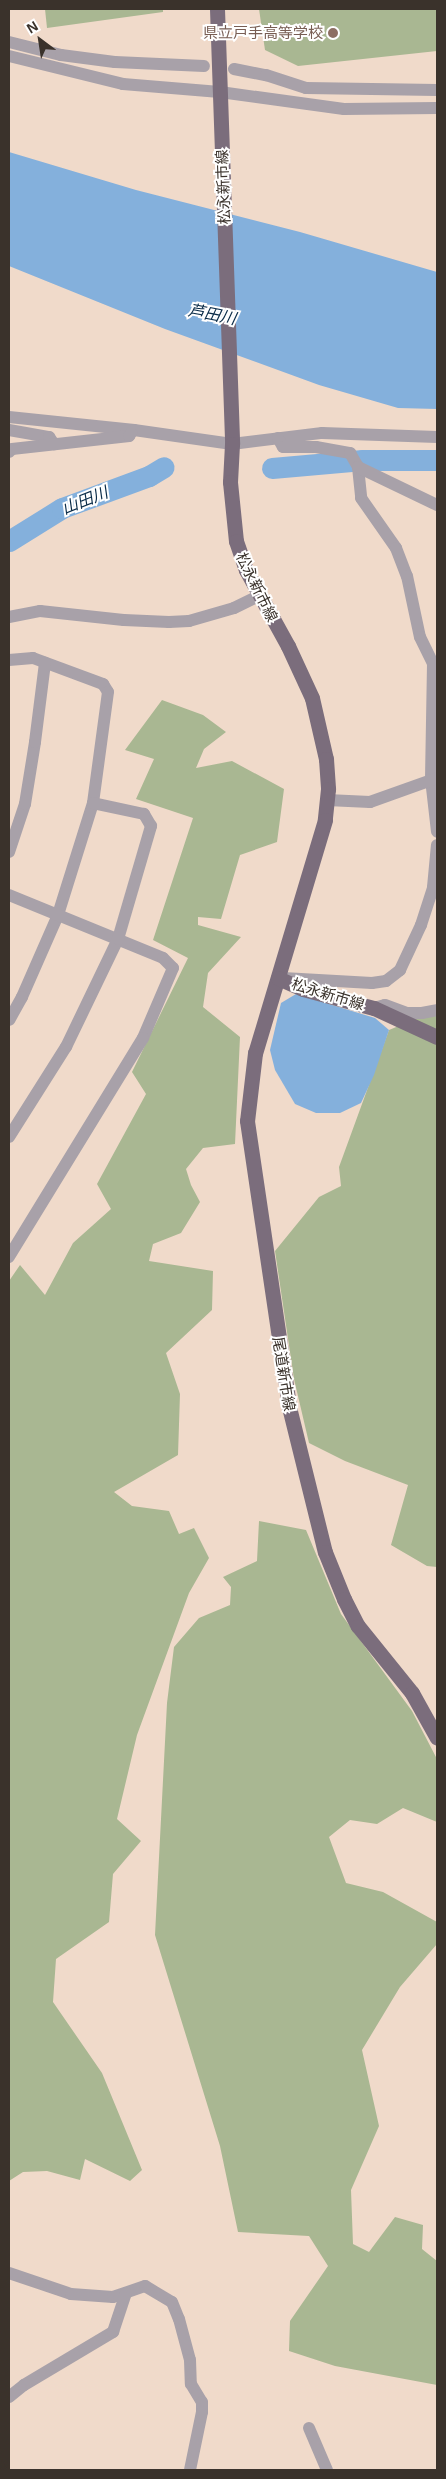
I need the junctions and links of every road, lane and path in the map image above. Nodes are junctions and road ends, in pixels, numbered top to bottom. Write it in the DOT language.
graph roads {
  1 [pos="217,9"];
  2 [pos="9,42"];
  3 [pos="9,56"];
  4 [pos="204,66"];
  5 [pos="234,69"];
  6 [pos="437,90"];
  7 [pos="220,98"];
  8 [pos="437,108"];
  9 [pos="9,417"];
  10 [pos="9,430"];
  11 [pos="134,430"];
  12 [pos="437,437"];
  13 [pos="278,438"];
  14 [pos="54,444"];
  15 [pos="232,444"];
  16 [pos="9,452"];
  17 [pos="358,467"];
  18 [pos="437,505"];
  19 [pos="259,596"];
  20 [pos="9,617"];
  21 [pos="9,660"];
  22 [pos="44,663"];
  23 [pos="434,779"];
  24 [pos="326,800"];
  25 [pos="93,803"];
  26 [pos="437,832"];
  27 [pos="437,845"];
  28 [pos="9,852"];
  29 [pos="9,895"];
  30 [pos="58,915"];
  31 [pos="118,939"];
  32 [pos="278,978"];
  33 [pos="374,1008"];
  34 [pos="437,1010"];
  35 [pos="9,1020"];
  36 [pos="437,1038"];
  37 [pos="9,1137"];
  38 [pos="9,1232"];
  39 [pos="20,1239"];
  40 [pos="9,1257"];
  41 [pos="437,1738"];
  42 [pos="9,2273"];
  43 [pos="126,2292"];
  44 [pos="9,2397"];
  45 [pos="309,2428"];
  46 [pos="190,2470"];
  47 [pos="327,2470"];
  1 -- 7 [label="main road, 松永新市線"];
  2 -- 4 [label="street"];
  3 -- 7 [label="street"];
  5 -- 6 [label="street"];
  7 -- 8 [label="street"];
  7 -- 15 [label="main road, 松永新市線"];
  9 -- 11 [label="street"];
  10 -- 14 [label="street"];
  11 -- 14 [label="street"];
  11 -- 15 [label="street"];
  12 -- 13 [label="street"];
  13 -- 15 [label="street"];
  13 -- 17 [label="street"];
  14 -- 16 [label="street"];
  15 -- 19 [label="main road, 松永新市線"];
  17 -- 18 [label="street"];
  17 -- 23 [label="street"];
  19 -- 20 [label="street"];
  19 -- 24 [label="main road, 松永新市線"];
  21 -- 22 [label="street"];
  22 -- 25 [label="street"];
  22 -- 28 [label="street"];
  23 -- 24 [label="street"];
  23 -- 26 [label="street"];
  24 -- 32 [label="main road, 松永新市線"];
  25 -- 30 [label="street"];
  25 -- 31 [label="street"];
  27 -- 32 [label="street"];
  29 -- 30 [label="street"];
  30 -- 31 [label="street"];
  30 -- 35 [label="street"];
  31 -- 37 [label="street"];
  31 -- 39 [label="street"];
  32 -- 33 [label="main road, 松永新市線"];
  32 -- 41 [label="main road, 尾道新市線"];
  33 -- 34 [label="street"];
  33 -- 36 [label="main road, 松永新市線"];
  38 -- 39 [label="street"];
  39 -- 40 [label="street"];
  42 -- 43 [label="street"];
  43 -- 44 [label="street"];
  43 -- 46 [label="street"];
  45 -- 47 [label="street"];
}
